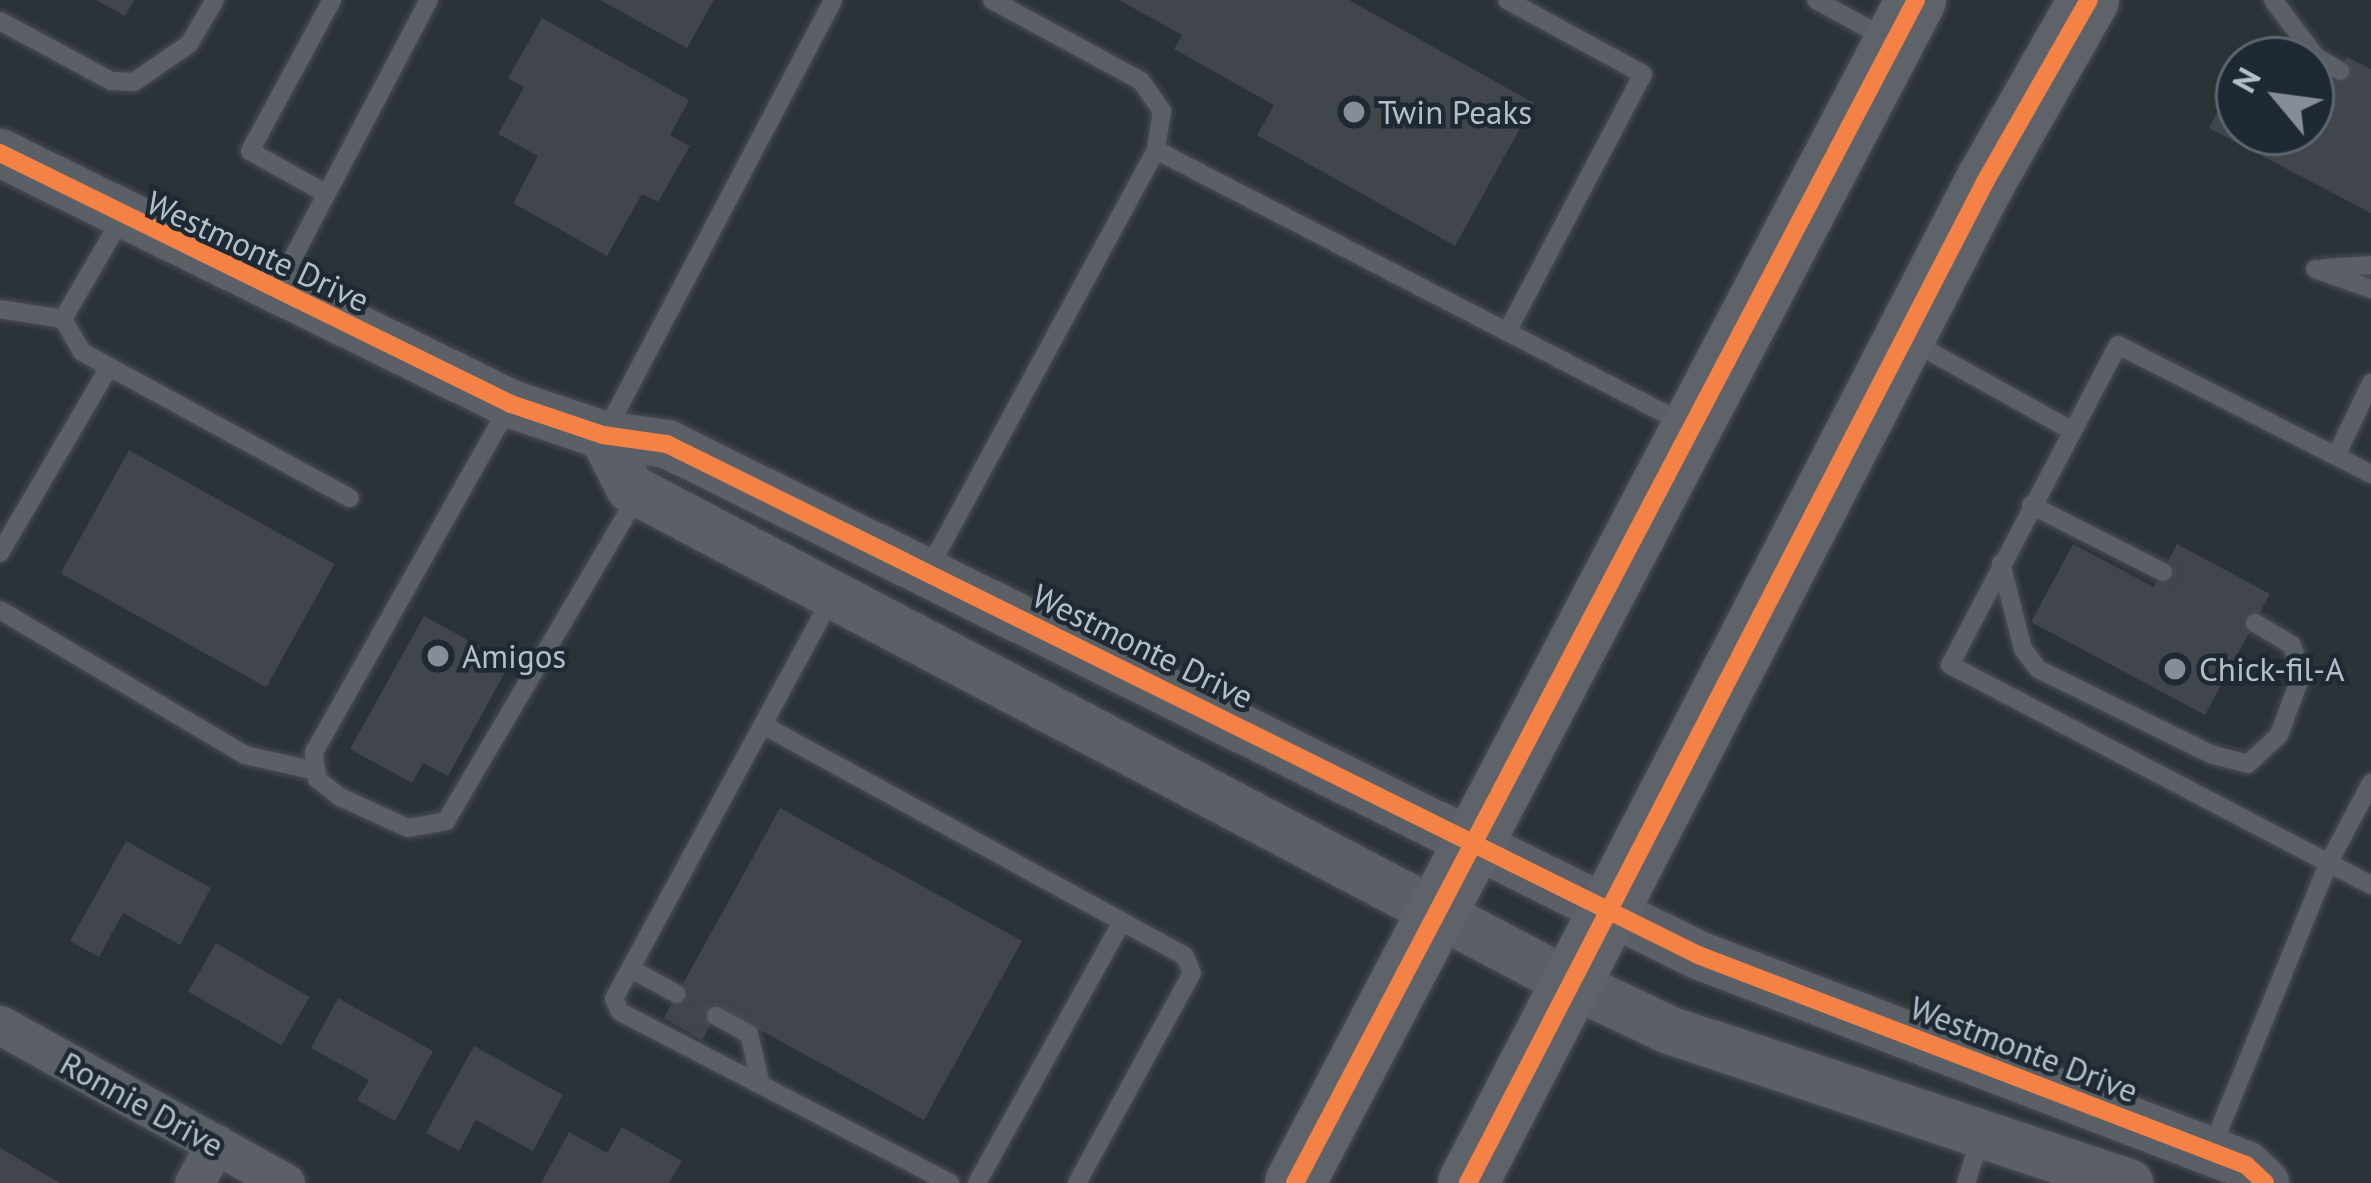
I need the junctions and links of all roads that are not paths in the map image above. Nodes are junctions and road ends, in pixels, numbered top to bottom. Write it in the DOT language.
graph roads {
  1 [pos="215,0"];
  2 [pos="332,0"];
  3 [pos="428,0"];
  4 [pos="833,0"];
  5 [pos="992,0"];
  6 [pos="1507,0"];
  7 [pos="1816,0"];
  8 [pos="2089,0"];
  9 [pos="2273,0"];
  10 [pos="0,21"];
  11 [pos="1904,21"];
  12 [pos="2340,71"];
  13 [pos="1156,150"];
  14 [pos="0,153"];
  15 [pos="325,193"];
  16 [pos="121,219"];
  17 [pos="2371,265"];
  18 [pos="2371,289"];
  19 [pos="275,292"];
  20 [pos="0,308"];
  21 [pos="63,319"];
  22 [pos="1507,332"];
  23 [pos="1906,338"];
  24 [pos="109,367"];
  25 [pos="2371,383"];
  26 [pos="511,404"];
  27 [pos="2069,429"];
  28 [pos="1696,430"];
  29 [pos="603,435"];
  30 [pos="2336,456"];
  31 [pos="2371,475"];
  32 [pos="640,492"];
  33 [pos="350,497"];
  34 [pos="2031,505"];
  35 [pos="0,553"];
  36 [pos="2001,563"];
  37 [pos="927,572"];
  38 [pos="2163,572"];
  39 [pos="834,595"];
  40 [pos="0,610"];
  41 [pos="2255,623"];
  42 [pos="763,724"];
  43 [pos="316,771"];
  44 [pos="2371,783"];
  45 [pos="1477,846"];
  46 [pos="2328,864"];
  47 [pos="2371,885"];
  48 [pos="1439,914"];
  49 [pos="1612,914"];
  50 [pos="1122,921"];
  51 [pos="631,969"];
  52 [pos="1574,985"];
  53 [pos="677,994"];
  54 [pos="716,1016"];
  55 [pos="0,1025"];
  56 [pos="761,1085"];
  57 [pos="1982,1134"];
  58 [pos="216,1144"];
  59 [pos="2210,1152"];
  60 [pos="194,1183"];
  61 [pos="285,1183"];
  62 [pos="950,1183"];
  63 [pos="977,1183"];
  64 [pos="1077,1183"];
  65 [pos="1295,1183"];
  66 [pos="1468,1183"];
  67 [pos="1966,1183"];
  68 [pos="2128,1183"];
  69 [pos="2265,1183"];
  1 -- 10 [label="lane"];
  2 -- 15 [label="lane"];
  3 -- 15 [label="lane"];
  4 -- 29 [label="lane"];
  5 -- 13 [label="lane"];
  6 -- 22 [label="lane"];
  7 -- 11 [label="lane"];
  8 -- 23 [label="main road"];
  9 -- 12 [label="lane"];
  11 -- 28 [label="main road"];
  13 -- 22 [label="lane"];
  13 -- 37 [label="lane"];
  14 -- 16 [label="street, Westmonte Drive"];
  15 -- 19 [label="lane"];
  16 -- 19 [label="street, Westmonte Drive"];
  16 -- 21 [label="lane"];
  17 -- 18 [label="lane"];
  19 -- 26 [label="street, Westmonte Drive"];
  20 -- 21 [label="lane"];
  21 -- 24 [label="lane"];
  22 -- 28 [label="lane"];
  23 -- 27 [label="lane"];
  23 -- 49 [label="main road"];
  24 -- 33 [label="lane"];
  24 -- 35 [label="lane"];
  25 -- 30 [label="lane"];
  26 -- 29 [label="street, Westmonte Drive"];
  26 -- 43 [label="lane"];
  27 -- 30 [label="lane"];
  27 -- 34 [label="lane"];
  28 -- 45 [label="main road"];
  29 -- 32 [label="street"];
  29 -- 37 [label="street, Westmonte Drive"];
  30 -- 31 [label="lane"];
  32 -- 39 [label="street"];
  32 -- 43 [label="lane"];
  34 -- 36 [label="lane"];
  34 -- 38 [label="lane"];
  36 -- 41 [label="lane"];
  36 -- 46 [label="lane"];
  37 -- 45 [label="street, Westmonte Drive"];
  39 -- 42 [label="lane"];
  39 -- 48 [label="street"];
  40 -- 43 [label="lane"];
  42 -- 50 [label="lane"];
  42 -- 51 [label="lane"];
  44 -- 46 [label="lane"];
  45 -- 48 [label="main road"];
  45 -- 49 [label="street, Westmonte Drive"];
  46 -- 47 [label="lane"];
  46 -- 59 [label="lane"];
  48 -- 52 [label="street"];
  48 -- 65 [label="main road"];
  49 -- 52 [label="main road"];
  49 -- 59 [label="street, Westmonte Drive"];
  50 -- 63 [label="lane"];
  50 -- 64 [label="lane"];
  51 -- 53 [label="lane"];
  51 -- 56 [label="lane"];
  52 -- 57 [label="street"];
  52 -- 66 [label="main road"];
  54 -- 56 [label="lane"];
  55 -- 58 [label="street, Ronnie Drive"];
  56 -- 62 [label="lane"];
  57 -- 67 [label="lane"];
  57 -- 68 [label="street"];
  58 -- 60 [label="street"];
  58 -- 61 [label="street, Ronnie Drive"];
  59 -- 69 [label="street, Westmonte Drive"];
}
